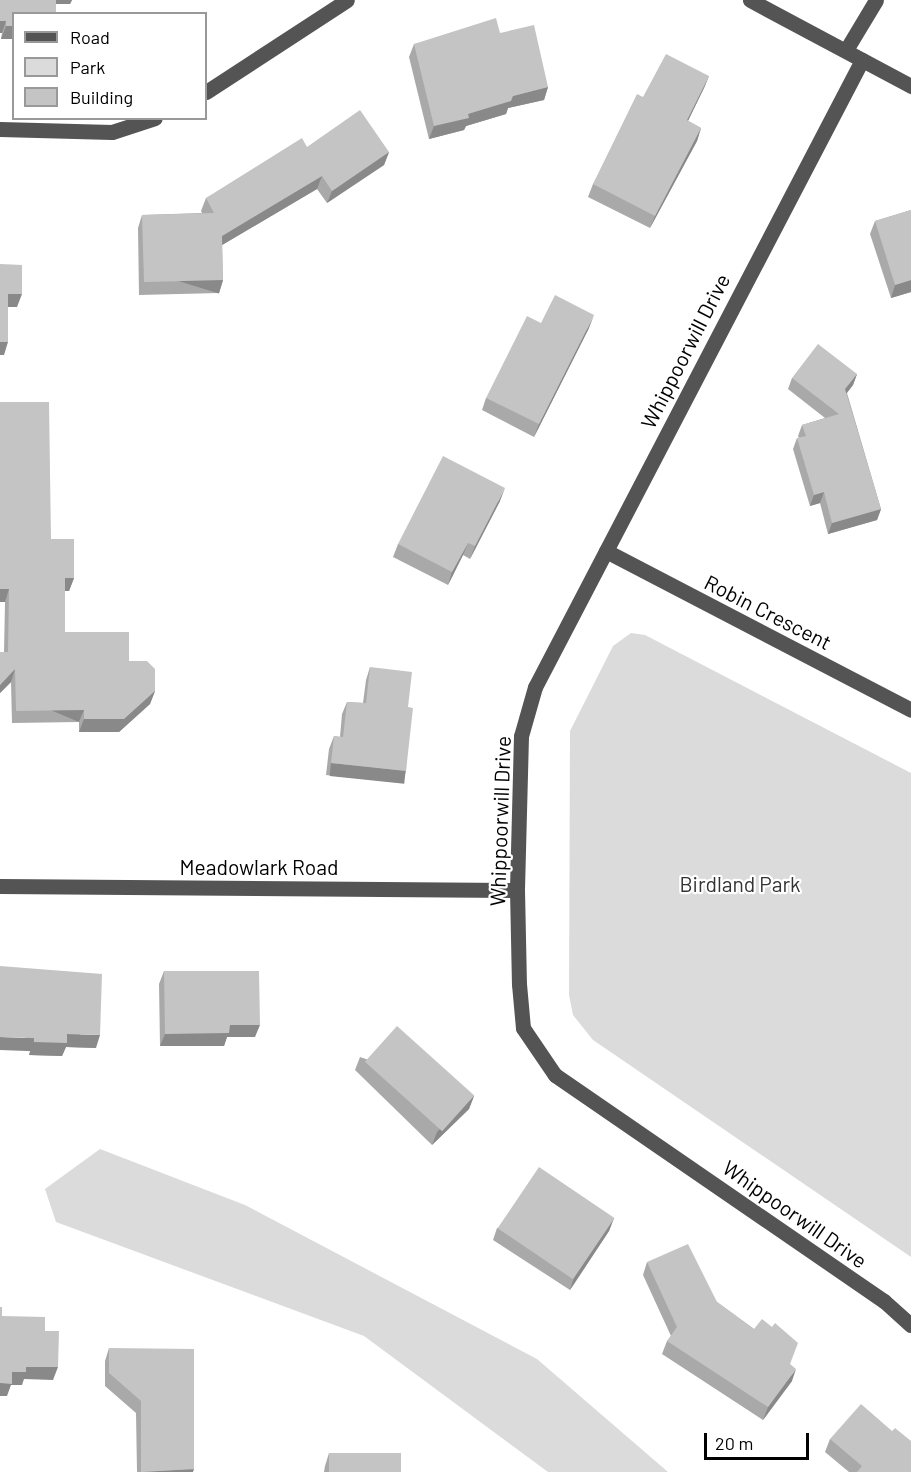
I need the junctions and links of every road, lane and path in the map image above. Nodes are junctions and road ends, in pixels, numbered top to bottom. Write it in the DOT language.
graph roads {
  1 [pos="347,0"];
  2 [pos="750,0"];
  3 [pos="876,0"];
  4 [pos="846,50"];
  5 [pos="862,60"];
  6 [pos="911,86"];
  7 [pos="207,91"];
  8 [pos="150,120"];
  9 [pos="0,129"];
  10 [pos="606,551"];
  11 [pos="911,710"];
  12 [pos="0,886"];
  13 [pos="517,890"];
  14 [pos="911,1325"];
  1 -- 7 [label="street"];
  2 -- 4 [label="street"];
  3 -- 4 [label="street"];
  4 -- 5 [label="street"];
  5 -- 6 [label="street"];
  5 -- 10 [label="street, Whippoorwill Drive"];
  8 -- 9 [label="street"];
  10 -- 11 [label="street, Robin Crescent"];
  10 -- 13 [label="street, Whippoorwill Drive"];
  12 -- 13 [label="street, Meadowlark Road"];
  13 -- 14 [label="street, Whippoorwill Drive"];
}
